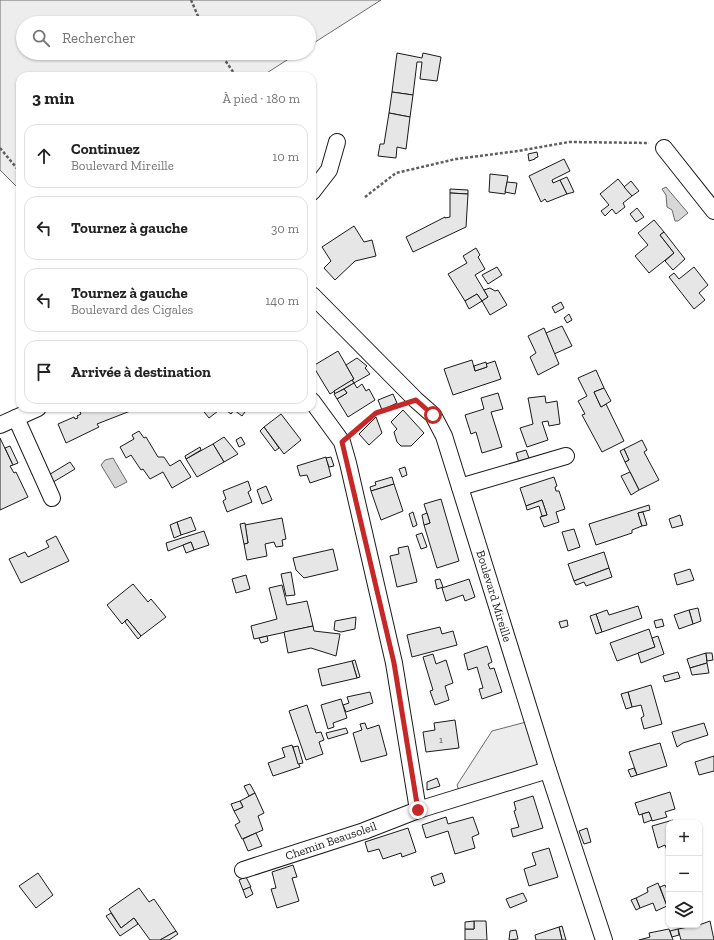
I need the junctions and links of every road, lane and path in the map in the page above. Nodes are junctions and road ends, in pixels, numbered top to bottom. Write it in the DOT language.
graph roads {
  1 [pos="191,0"];
  2 [pos="198,16"];
  3 [pos="225,60"];
  4 [pos="233,72"];
  5 [pos="337,142"];
  6 [pos="0,148"];
  7 [pos="664,148"];
  8 [pos="16,167"];
  9 [pos="316,186"];
  10 [pos="365,197"];
  11 [pos="714,211"];
  12 [pos="316,299"];
  13 [pos="416,400"];
  14 [pos="316,406"];
  15 [pos="29,412"];
  16 [pos="16,418"];
  17 [pos="0,425"];
  18 [pos="342,442"];
  19 [pos="566,456"];
  20 [pos="460,486"];
  21 [pos="52,498"];
  22 [pos="548,770"];
  23 [pos="418,810"];
  24 [pos="243,870"];
  25 [pos="604,940"];
  1 -- 2 [label="path"];
  3 -- 4 [label="path"];
  5 -- 9 [label="street"];
  6 -- 8 [label="path"];
  7 -- 10 [label="path"];
  7 -- 11 [label="street"];
  12 -- 13 [label="street, Boulevard Mireille"];
  13 -- 18 [label="path"];
  13 -- 20 [label="street, Boulevard Mireille"];
  14 -- 18 [label="street"];
  15 -- 16 [label="street"];
  16 -- 17 [label="street"];
  16 -- 21 [label="street"];
  18 -- 23 [label="street"];
  19 -- 20 [label="street"];
  20 -- 22 [label="street, Boulevard Mireille"];
  22 -- 23 [label="street, Chemin Beausoleil"];
  22 -- 25 [label="street, Boulevard Mireille"];
  23 -- 24 [label="street, Chemin Beausoleil"];
}
